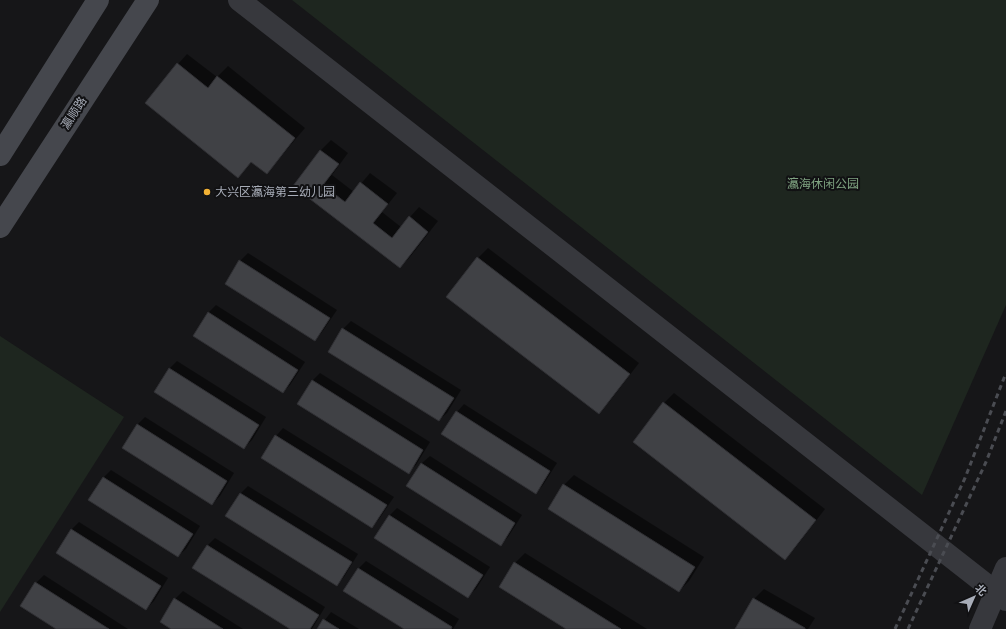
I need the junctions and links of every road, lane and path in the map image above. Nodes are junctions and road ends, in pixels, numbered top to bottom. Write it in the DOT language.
graph roads {
  1 [pos="98,0"];
  2 [pos="148,0"];
  3 [pos="239,0"];
  4 [pos="0,155"];
  5 [pos="0,227"];
  6 [pos="1006,568"];
  7 [pos="1001,596"];
  8 [pos="980,629"];
  1 -- 4 [label="main road"];
  2 -- 5 [label="main road, 瀛顺路"];
  3 -- 7 [label="street"];
  6 -- 7 [label="street"];
  7 -- 8 [label="street"];
}
